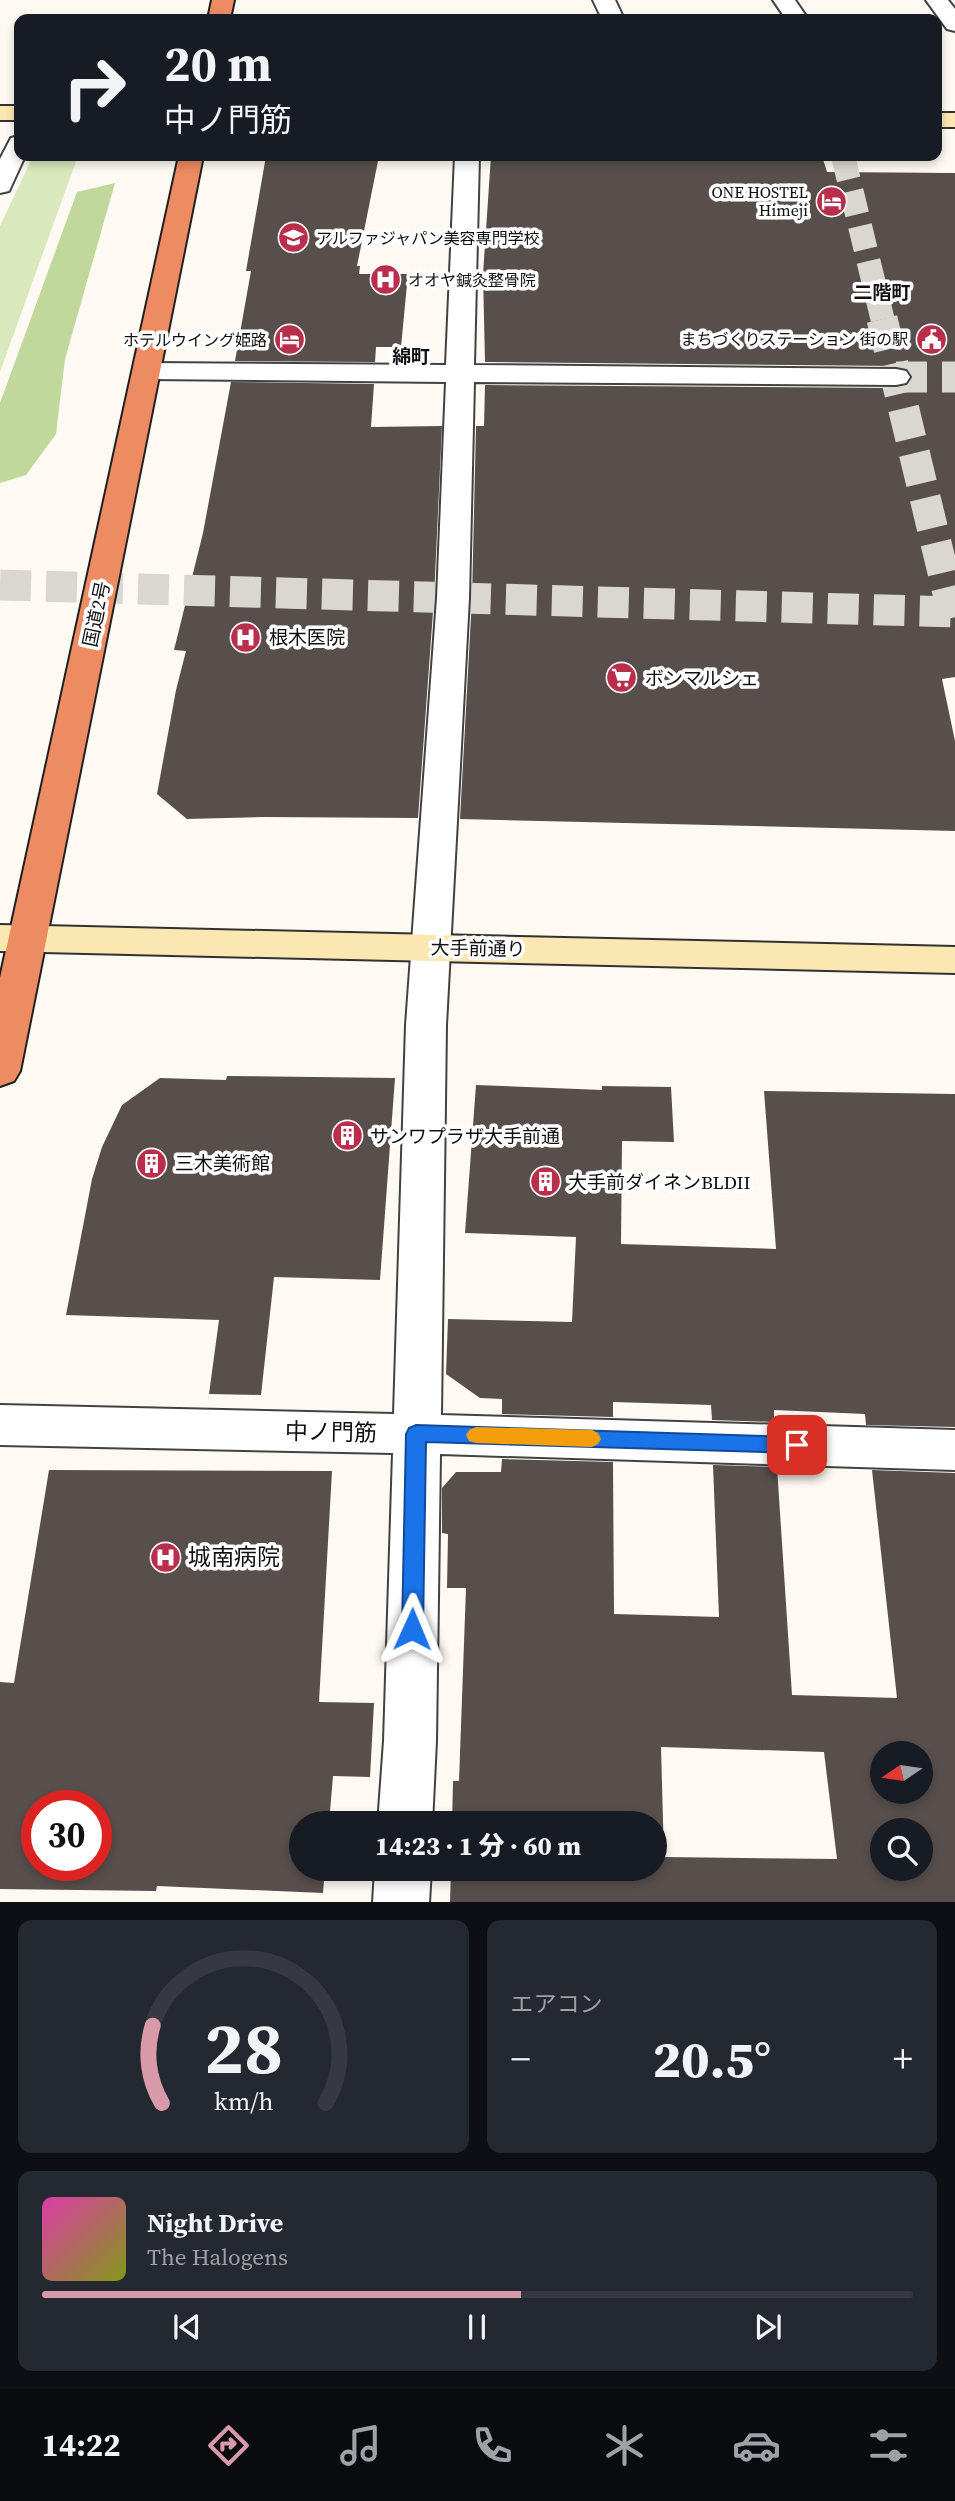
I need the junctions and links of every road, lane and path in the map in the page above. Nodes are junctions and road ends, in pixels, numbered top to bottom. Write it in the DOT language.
graph roads {
  1 [pos="937,0"];
  2 [pos="952,37"];
  3 [pos="14,154"];
  4 [pos="190,161"];
  5 [pos="467,161"];
  6 [pos="0,186"];
  7 [pos="147,371"];
  8 [pos="460,374"];
  9 [pos="897,377"];
  10 [pos="15,938"];
  11 [pos="430,947"];
  12 [pos="955,960"];
  13 [pos="0,1071"];
  14 [pos="0,1426"];
  15 [pos="416,1434"];
  16 [pos="955,1450"];
  17 [pos="406,1811"];
  18 [pos="402,1881"];
  19 [pos="401,1902"];
  1 -- 2 [label="street"];
  3 -- 6 [label="street"];
  4 -- 7 [label="highway, 国道2号"];
  5 -- 8 [label="street"];
  7 -- 8 [label="street"];
  7 -- 10 [label="highway, 国道2号"];
  8 -- 9 [label="street"];
  8 -- 11 [label="street"];
  10 -- 11 [label="street, 大手前通り"];
  10 -- 13 [label="highway, 国道2号"];
  11 -- 12 [label="street, 大手前通り"];
  11 -- 15 [label="street"];
  14 -- 15 [label="street, 中ノ門筋"];
  15 -- 16 [label="street, 中ノ門筋"];
  15 -- 17 [label="street"];
  18 -- 19 [label="street"];
}
